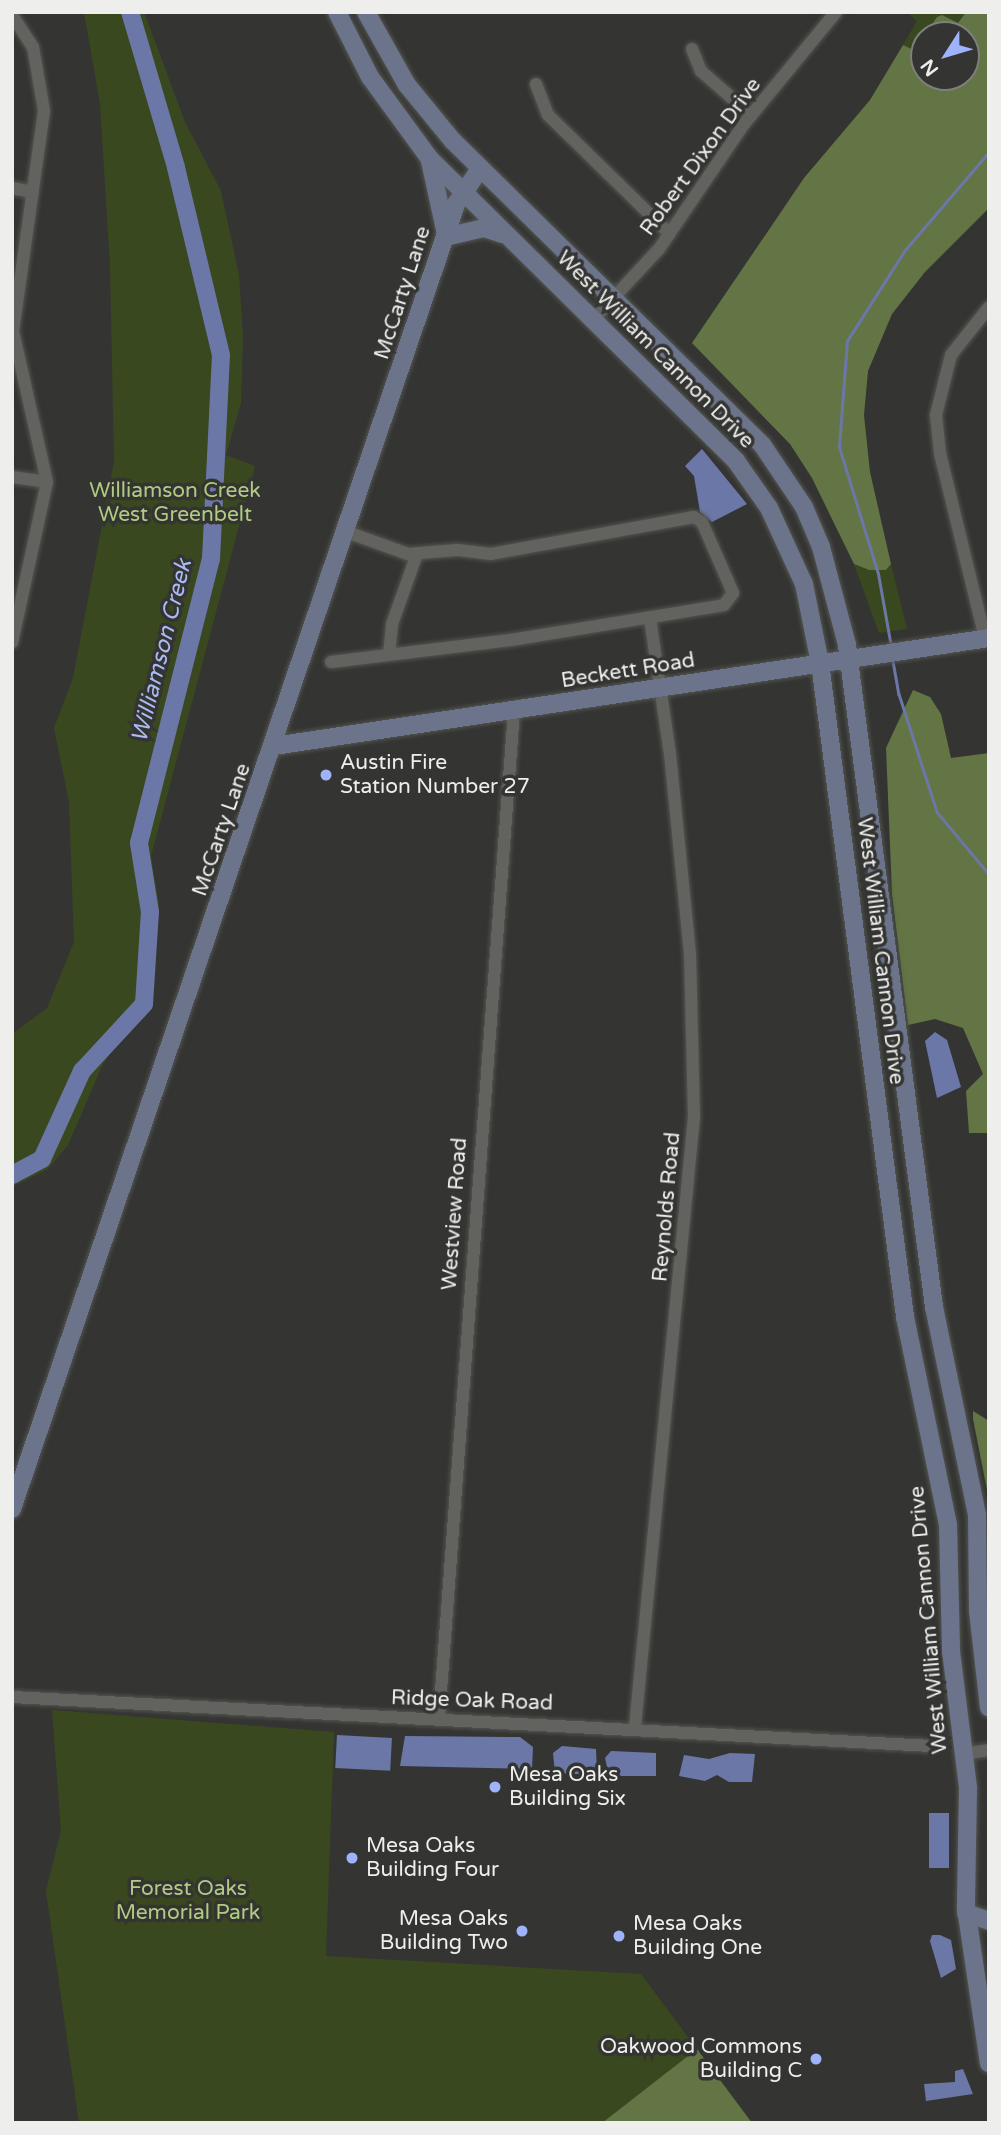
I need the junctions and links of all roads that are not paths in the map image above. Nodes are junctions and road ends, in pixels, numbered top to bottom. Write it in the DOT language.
graph roads {
  1 [pos="337,12"];
  2 [pos="366,12"];
  3 [pos="836,12"];
  4 [pos="12,15"];
  5 [pos="692,49"];
  6 [pos="536,84"];
  7 [pos="751,115"];
  8 [pos="430,159"];
  9 [pos="480,169"];
  10 [pos="12,188"];
  11 [pos="33,192"];
  12 [pos="462,193"];
  13 [pos="670,234"];
  14 [pos="445,237"];
  15 [pos="509,237"];
  16 [pos="614,298"];
  17 [pos="989,306"];
  18 [pos="593,320"];
  19 [pos="13,331"];
  20 [pos="12,477"];
  21 [pos="47,482"];
  22 [pos="348,528"];
  23 [pos="417,554"];
  24 [pos="646,618"];
  25 [pos="15,620"];
  26 [pos="987,638"];
  27 [pos="12,642"];
  28 [pos="389,654"];
  29 [pos="849,660"];
  30 [pos="331,663"];
  31 [pos="820,663"];
  32 [pos="661,688"];
  33 [pos="514,712"];
  34 [pos="275,746"];
  35 [pos="12,1509"];
  36 [pos="12,1697"];
  37 [pos="989,1707"];
  38 [pos="439,1718"];
  39 [pos="635,1727"];
  40 [pos="931,1746"];
  41 [pos="989,1750"];
  42 [pos="964,1754"];
  43 [pos="966,1913"];
  44 [pos="989,1921"];
  45 [pos="989,2063"];
  1 -- 8 [label="main road, West William Cannon Drive"];
  2 -- 9 [label="main road, West William Cannon Drive"];
  3 -- 7 [label="street, Robert Dixon Drive"];
  4 -- 11 [label="street"];
  5 -- 7 [label="street"];
  6 -- 13 [label="street"];
  7 -- 13 [label="street, Robert Dixon Drive"];
  8 -- 12 [label="main road, West William Cannon Drive"];
  8 -- 14 [label="main road"];
  9 -- 12 [label="main road, McCarty Lane"];
  9 -- 16 [label="main road, West William Cannon Drive"];
  10 -- 11 [label="street"];
  11 -- 19 [label="street"];
  12 -- 14 [label="main road, McCarty Lane"];
  12 -- 15 [label="main road, West William Cannon Drive"];
  13 -- 16 [label="street, Robert Dixon Drive"];
  14 -- 15 [label="main road"];
  14 -- 22 [label="main road, McCarty Lane"];
  15 -- 18 [label="main road, West William Cannon Drive"];
  16 -- 18 [label="street, Robert Dixon Drive"];
  16 -- 29 [label="main road, West William Cannon Drive"];
  17 -- 26 [label="street"];
  18 -- 31 [label="main road, West William Cannon Drive"];
  19 -- 21 [label="street"];
  20 -- 21 [label="street"];
  21 -- 25 [label="street"];
  22 -- 23 [label="street"];
  22 -- 34 [label="main road, McCarty Lane"];
  23 -- 24 [label="street"];
  23 -- 28 [label="street"];
  24 -- 28 [label="street"];
  24 -- 32 [label="street, Reynolds Road"];
  25 -- 27 [label="street"];
  26 -- 29 [label="main road, Beckett Road"];
  28 -- 30 [label="street"];
  29 -- 31 [label="main road, Beckett Road"];
  29 -- 37 [label="main road, West William Cannon Drive"];
  31 -- 32 [label="main road, Beckett Road"];
  31 -- 42 [label="main road, West William Cannon Drive"];
  32 -- 33 [label="main road, Beckett Road"];
  32 -- 39 [label="street, Reynolds Road"];
  33 -- 34 [label="main road, Beckett Road"];
  33 -- 38 [label="street, Westview Road"];
  34 -- 35 [label="main road, McCarty Lane"];
  36 -- 38 [label="street, Ridge Oak Road"];
  38 -- 39 [label="street, Ridge Oak Road"];
  39 -- 40 [label="street, Ridge Oak Road"];
  41 -- 42 [label="street"];
  42 -- 43 [label="main road, West William Cannon Drive"];
  43 -- 44 [label="main road"];
  43 -- 45 [label="main road, West William Cannon Drive"];
}
